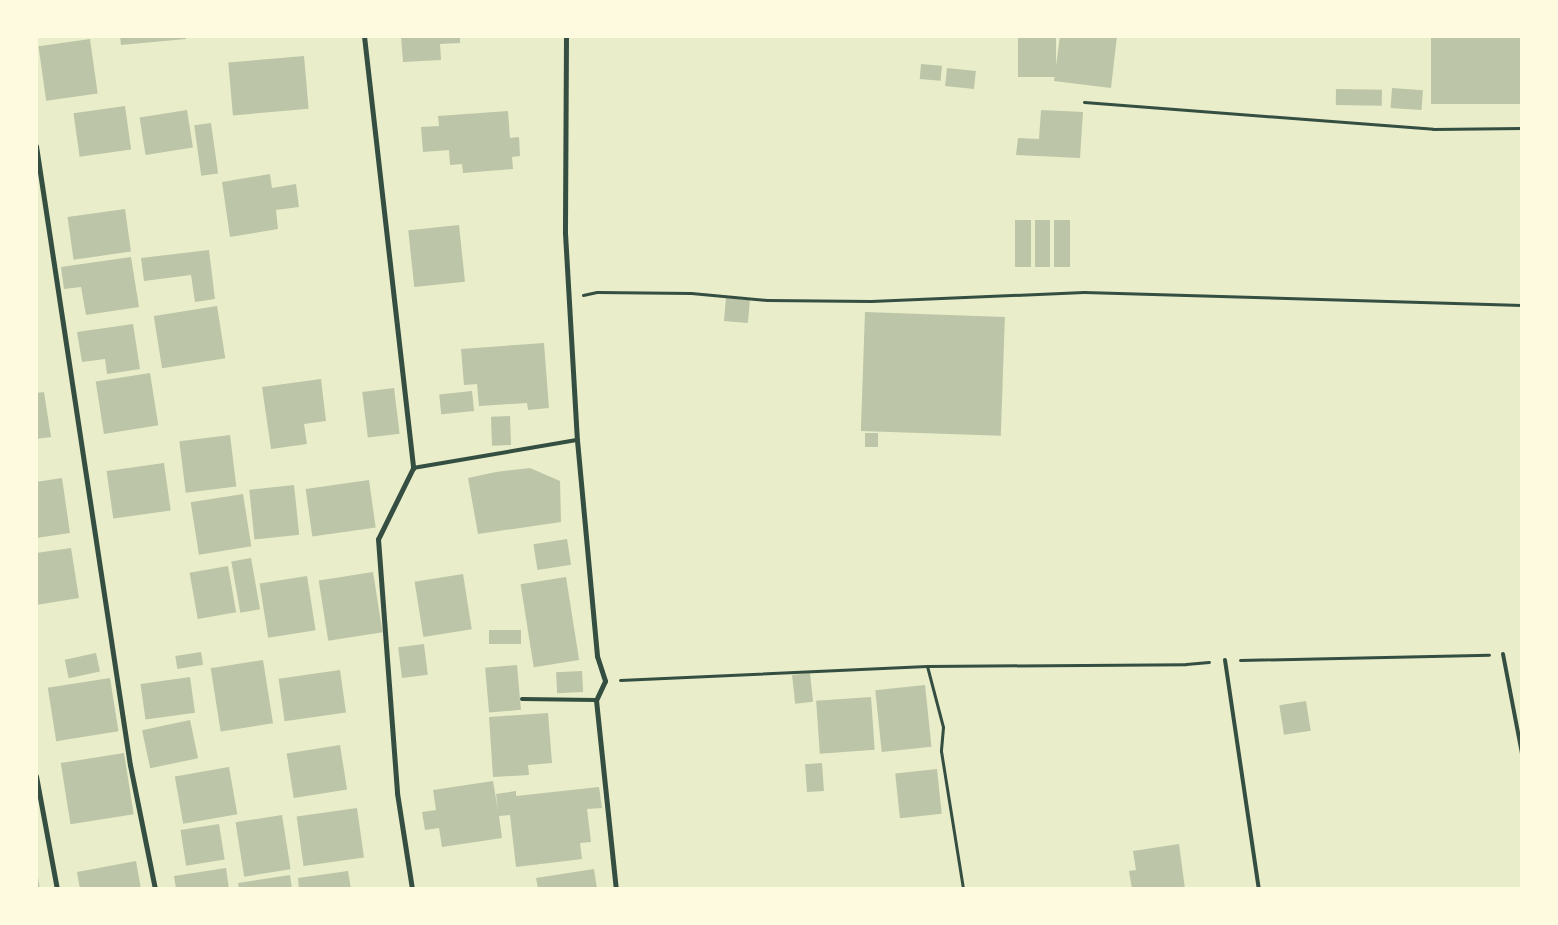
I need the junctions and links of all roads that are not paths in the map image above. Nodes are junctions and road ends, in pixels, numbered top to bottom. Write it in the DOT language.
graph roads {
  1 [pos="364,36"];
  2 [pos="566,36"];
  3 [pos="36,146"];
  4 [pos="577,440"];
  5 [pos="413,468"];
  6 [pos="1503,654"];
  7 [pos="1224,660"];
  8 [pos="522,699"];
  9 [pos="596,700"];
  10 [pos="1522,754"];
  11 [pos="36,776"];
  12 [pos="57,889"];
  13 [pos="155,889"];
  14 [pos="412,889"];
  15 [pos="616,889"];
  16 [pos="1259,889"];
  1 -- 5 [label="street"];
  2 -- 4 [label="street"];
  3 -- 13 [label="street"];
  4 -- 5 [label="lane"];
  4 -- 9 [label="street"];
  5 -- 14 [label="street"];
  6 -- 10 [label="lane"];
  7 -- 16 [label="lane"];
  8 -- 9 [label="lane"];
  9 -- 15 [label="street"];
  11 -- 12 [label="street"];
}
